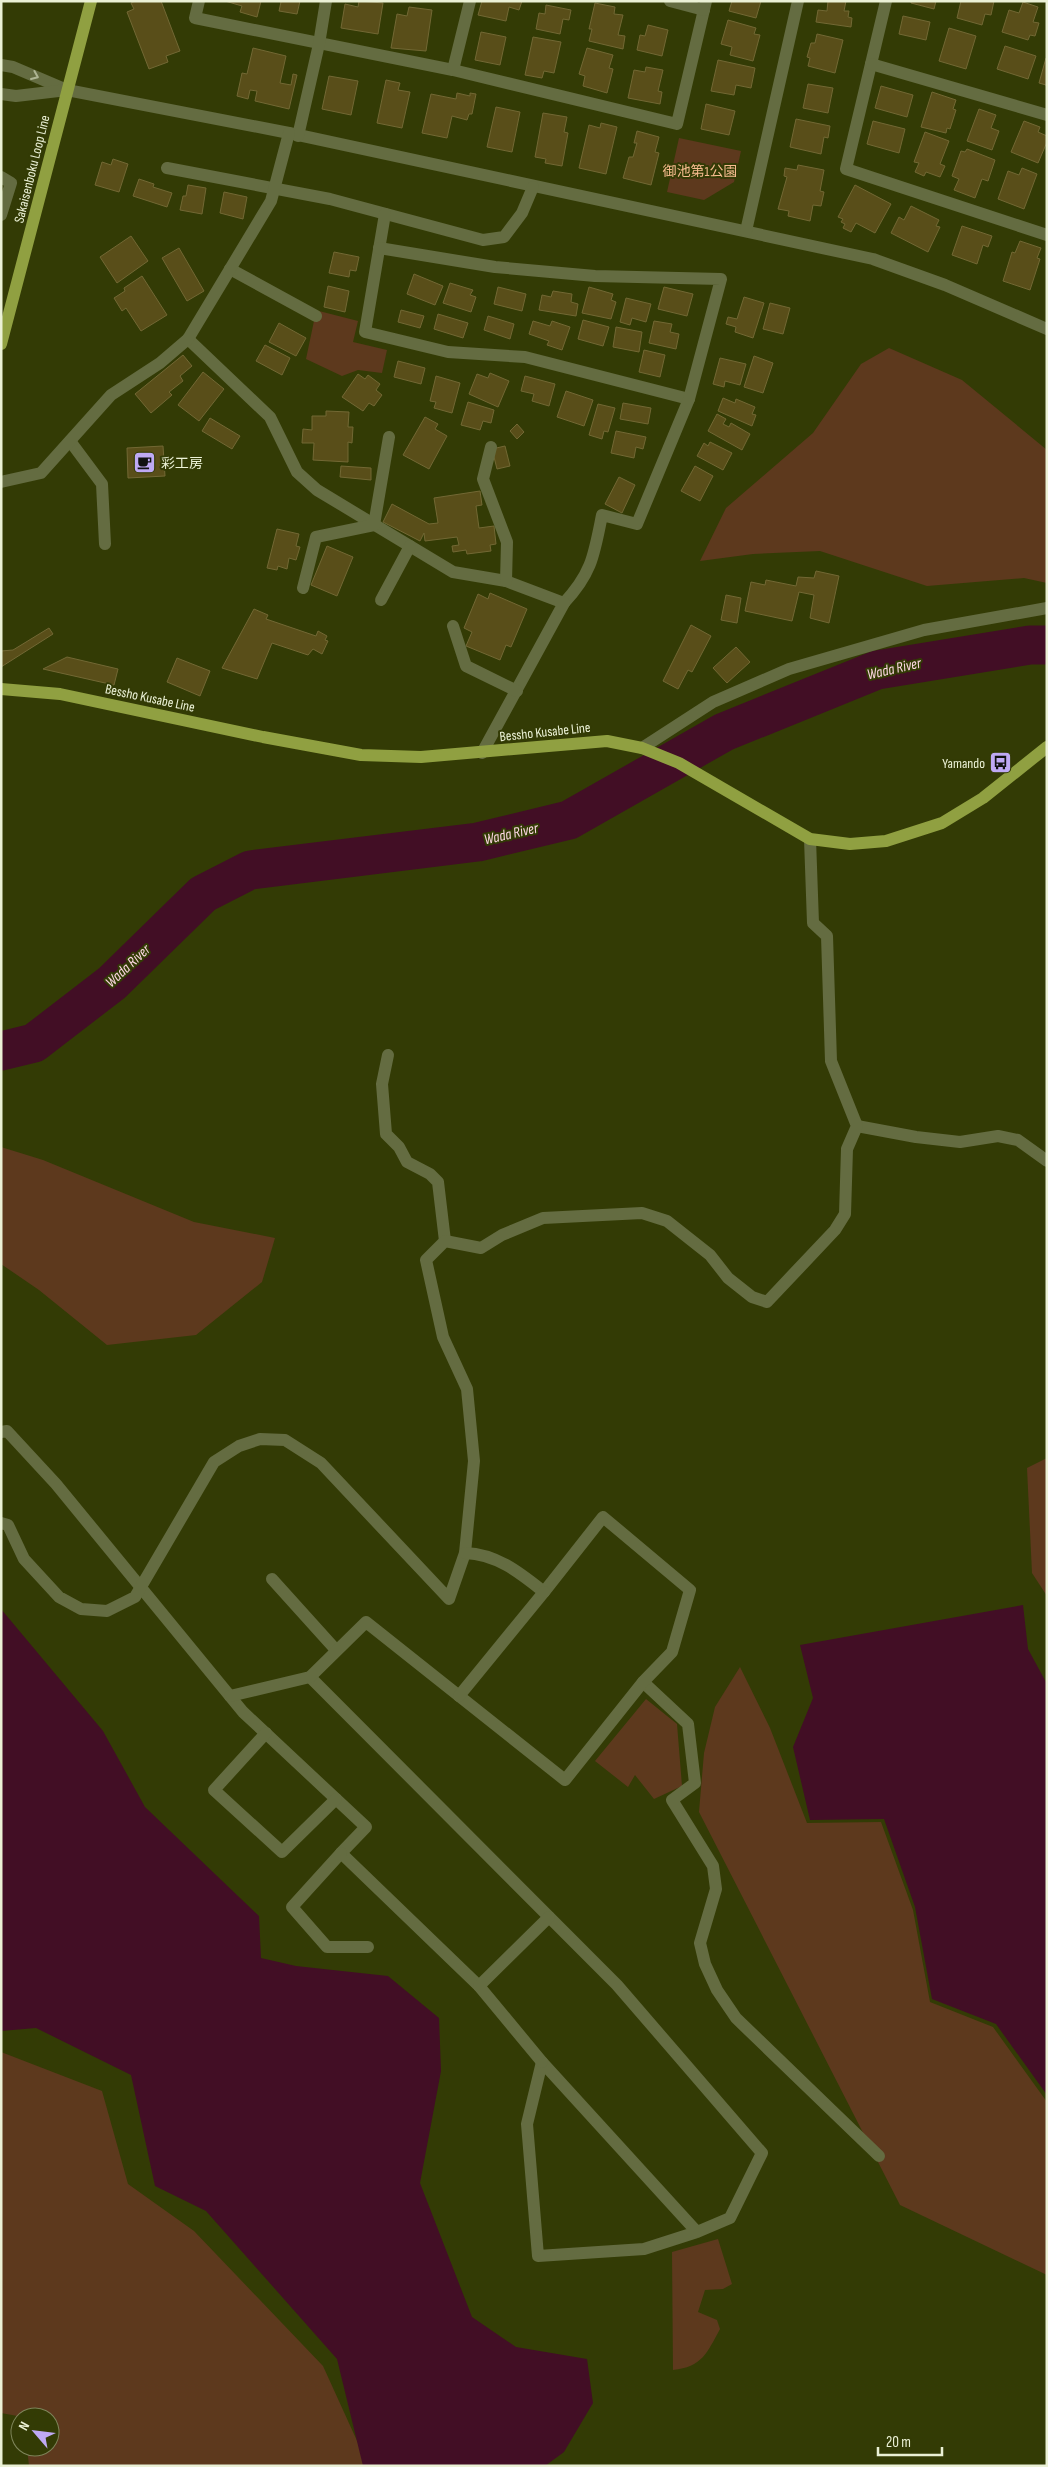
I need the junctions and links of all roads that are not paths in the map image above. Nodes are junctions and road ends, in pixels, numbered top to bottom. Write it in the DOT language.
graph roads {
  1 [pos="91,1"];
  2 [pos="199,1"];
  3 [pos="326,1"];
  4 [pos="470,1"];
  5 [pos="670,1"];
  6 [pos="798,1"];
  7 [pos="886,1"];
  8 [pos="705,6"];
  9 [pos="319,44"];
  10 [pos="871,64"];
  11 [pos="1,65"];
  12 [pos="453,70"];
  13 [pos="67,90"];
  14 [pos="1,94"];
  15 [pos="1047,115"];
  16 [pos="293,134"];
  17 [pos="167,168"];
  18 [pos="1,177"];
  19 [pos="533,187"];
  20 [pos="275,190"];
  21 [pos="1,214"];
  22 [pos="384,214"];
  23 [pos="746,230"];
  24 [pos="1047,235"];
  25 [pos="379,248"];
  26 [pos="230,269"];
  27 [pos="316,316"];
  28 [pos="1047,329"];
  29 [pos="188,339"];
  30 [pos="1,344"];
  31 [pos="689,399"];
  32 [pos="389,437"];
  33 [pos="70,441"];
  34 [pos="491,446"];
  35 [pos="1,482"];
  36 [pos="374,525"];
  37 [pos="105,544"];
  38 [pos="410,546"];
  39 [pos="506,581"];
  40 [pos="304,588"];
  41 [pos="381,600"];
  42 [pos="564,603"];
  43 [pos="1047,608"];
  44 [pos="453,626"];
  45 [pos="1,689"];
  46 [pos="517,691"];
  47 [pos="1047,747"];
  48 [pos="647,750"];
  49 [pos="482,753"];
  50 [pos="810,839"];
  51 [pos="388,1055"];
  52 [pos="857,1126"];
  53 [pos="1047,1161"];
  54 [pos="445,1241"];
  55 [pos="1,1432"];
  56 [pos="1,1523"];
  57 [pos="465,1553"];
  58 [pos="272,1579"];
  59 [pos="140,1588"];
  60 [pos="544,1592"];
  61 [pos="336,1650"];
  62 [pos="310,1677"];
  63 [pos="644,1682"];
  64 [pos="230,1696"];
  65 [pos="459,1696"];
  66 [pos="266,1733"];
  67 [pos="336,1799"];
  68 [pos="341,1853"];
  69 [pos="549,1917"];
  70 [pos="368,1947"];
  71 [pos="479,1986"];
  72 [pos="542,2062"];
  73 [pos="879,2156"];
  74 [pos="698,2232"];
  1 -- 13 [label="main road, Sakaisenboku Loop Line"];
  2 -- 9 [label="street"];
  3 -- 9 [label="street"];
  4 -- 12 [label="street"];
  5 -- 8 [label="street"];
  6 -- 23 [label="street"];
  7 -- 10 [label="street"];
  8 -- 12 [label="street"];
  9 -- 12 [label="street"];
  9 -- 16 [label="street"];
  10 -- 15 [label="street"];
  10 -- 24 [label="street"];
  11 -- 13 [label="street, one-way"];
  13 -- 14 [label="street"];
  13 -- 16 [label="street"];
  13 -- 30 [label="main road, Sakaisenboku Loop Line"];
  16 -- 19 [label="street"];
  16 -- 20 [label="street"];
  17 -- 20 [label="street"];
  18 -- 21 [label="street"];
  19 -- 22 [label="street"];
  19 -- 23 [label="street"];
  20 -- 22 [label="street"];
  20 -- 26 [label="street"];
  22 -- 25 [label="street"];
  23 -- 28 [label="street"];
  25 -- 31 [label="street"];
  25 -- 31 [label="street"];
  26 -- 27 [label="street"];
  26 -- 29 [label="street"];
  29 -- 33 [label="street"];
  29 -- 36 [label="street"];
  31 -- 42 [label="street"];
  32 -- 36 [label="street"];
  33 -- 35 [label="street"];
  33 -- 37 [label="street"];
  34 -- 39 [label="street"];
  36 -- 38 [label="street"];
  36 -- 40 [label="street"];
  38 -- 39 [label="street"];
  38 -- 41 [label="street"];
  39 -- 42 [label="street"];
  42 -- 46 [label="street"];
  43 -- 48 [label="street"];
  44 -- 46 [label="street"];
  45 -- 49 [label="main road, Bessho Kusabe Line"];
  46 -- 49 [label="street"];
  47 -- 50 [label="main road, Bessho Kusabe Line"];
  48 -- 49 [label="main road, Bessho Kusabe Line"];
  48 -- 50 [label="main road, Bessho Kusabe Line"];
  50 -- 52 [label="street"];
  51 -- 54 [label="street"];
  52 -- 53 [label="street"];
  52 -- 54 [label="street"];
  54 -- 57 [label="street"];
  55 -- 59 [label="street"];
  56 -- 59 [label="street"];
  57 -- 59 [label="street"];
  57 -- 60 [label="street"];
  58 -- 61 [label="street"];
  59 -- 64 [label="street"];
  60 -- 63 [label="street"];
  60 -- 65 [label="street"];
  61 -- 62 [label="street"];
  61 -- 65 [label="street"];
  62 -- 64 [label="street"];
  62 -- 69 [label="street"];
  63 -- 65 [label="street"];
  63 -- 73 [label="street"];
  64 -- 66 [label="street"];
  66 -- 67 [label="street"];
  66 -- 67 [label="street"];
  67 -- 68 [label="street"];
  68 -- 70 [label="street"];
  68 -- 71 [label="street"];
  69 -- 71 [label="street"];
  69 -- 74 [label="street"];
  71 -- 72 [label="street"];
  72 -- 74 [label="street"];
  72 -- 74 [label="street"];
}
